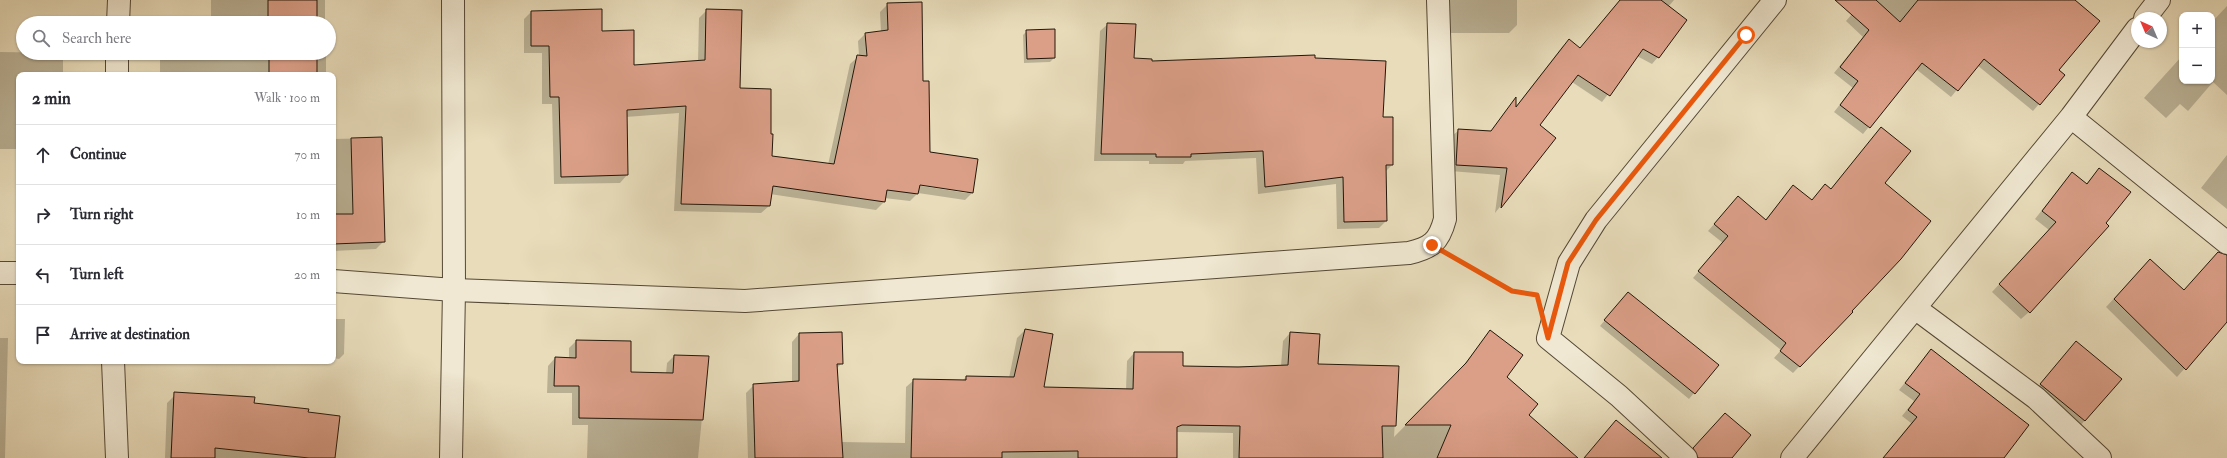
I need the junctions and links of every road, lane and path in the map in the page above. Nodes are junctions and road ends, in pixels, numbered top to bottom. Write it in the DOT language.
graph roads {
  1 [pos="119,0"];
  2 [pos="453,0"];
  3 [pos="1438,0"];
  4 [pos="1775,0"];
  5 [pos="2159,0"];
  6 [pos="2150,12"];
  7 [pos="118,16"];
  8 [pos="2131,37"];
  9 [pos="117,60"];
  10 [pos="117,72"];
  11 [pos="2071,117"];
  12 [pos="2227,243"];
  13 [pos="1432,245"];
  14 [pos="0,273"];
  15 [pos="16,273"];
  16 [pos="336,281"];
  17 [pos="454,290"];
  18 [pos="1531,294"];
  19 [pos="1915,308"];
  20 [pos="113,364"];
  21 [pos="116,458"];
  22 [pos="451,458"];
  23 [pos="1686,458"];
  24 [pos="1792,458"];
  25 [pos="2100,458"];
  1 -- 7 [label="street"];
  2 -- 17 [label="street"];
  3 -- 13 [label="street"];
  4 -- 23 [label="street"];
  5 -- 6 [label="street"];
  8 -- 11 [label="street"];
  9 -- 10 [label="street"];
  11 -- 12 [label="street"];
  11 -- 19 [label="street"];
  13 -- 17 [label="street"];
  13 -- 18 [label="path"];
  14 -- 15 [label="street"];
  16 -- 17 [label="street"];
  17 -- 22 [label="street"];
  19 -- 24 [label="street"];
  19 -- 25 [label="street"];
  20 -- 21 [label="street"];
}
